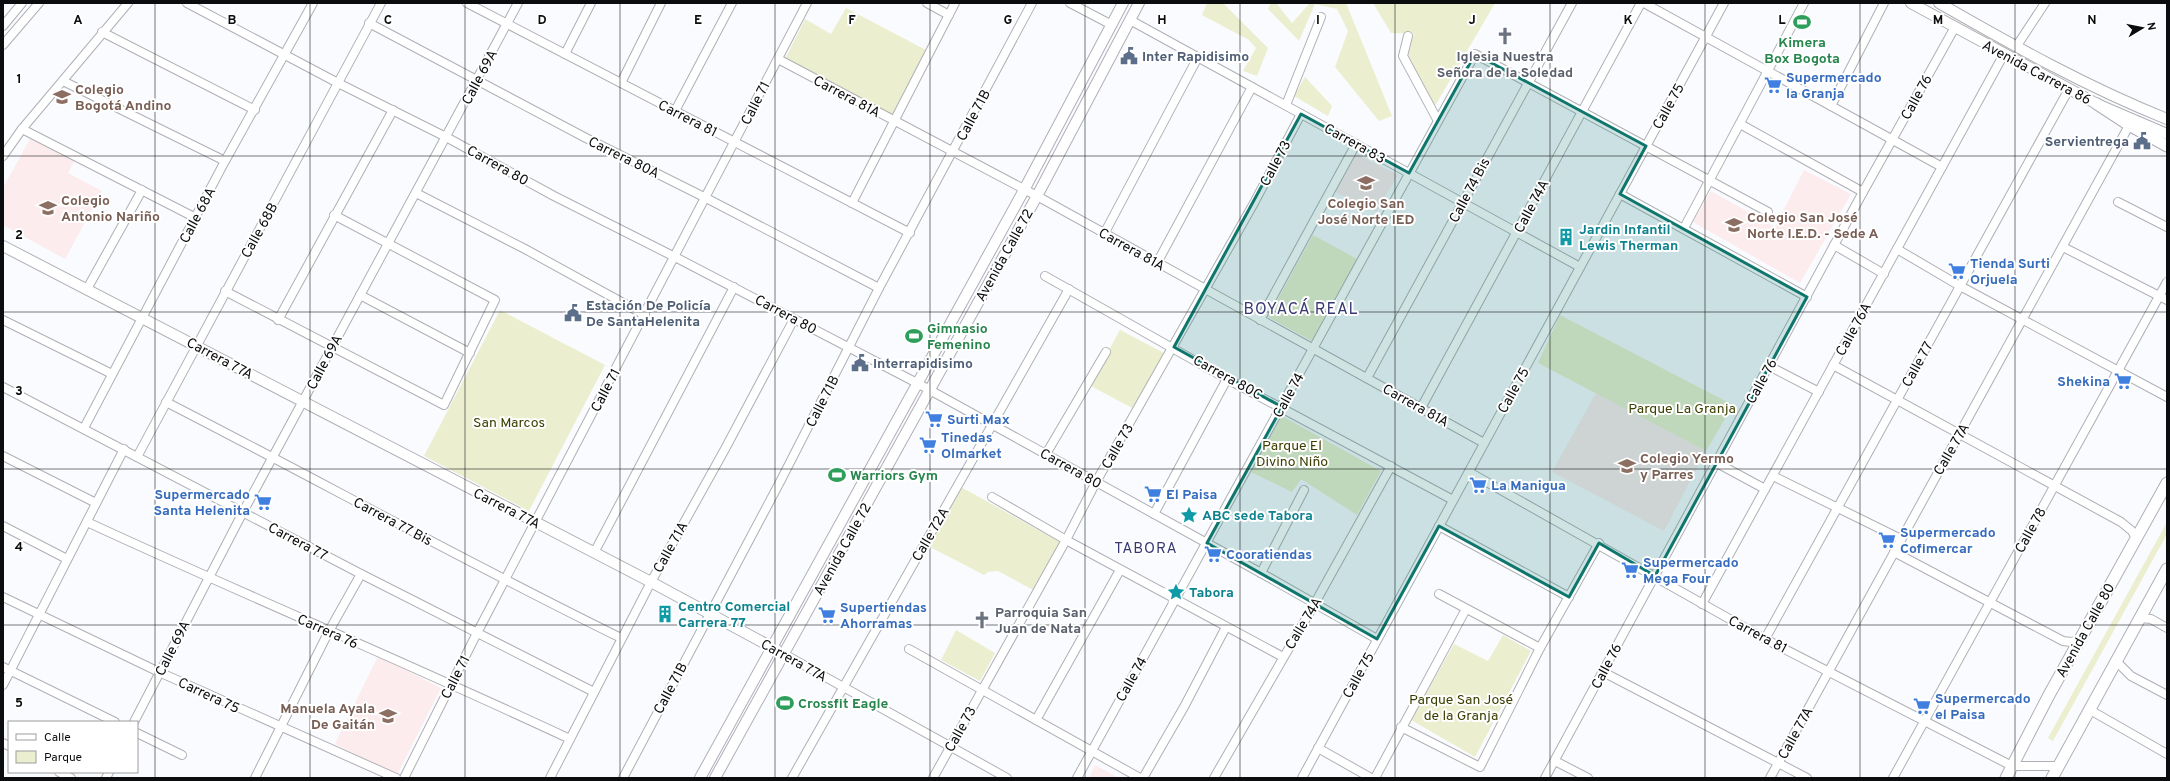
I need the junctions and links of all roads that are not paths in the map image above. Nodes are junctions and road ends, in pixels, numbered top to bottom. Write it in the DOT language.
graph roads {
  1 [pos="22,3"];
  2 [pos="39,3"];
  3 [pos="128,3"];
  4 [pos="187,3"];
  5 [pos="313,3"];
  6 [pos="381,3"];
  7 [pos="467,3"];
  8 [pos="518,3"];
  9 [pos="591,3"];
  10 [pos="661,3"];
  11 [pos="732,3"];
  12 [pos="927,3"];
  13 [pos="955,3"];
  14 [pos="1032,3"];
  15 [pos="1070,3"];
  16 [pos="1123,3"];
  17 [pos="1139,3"];
  18 [pos="1572,3"];
  19 [pos="1643,3"];
  20 [pos="1724,3"];
  21 [pos="1804,3"];
  22 [pos="1884,3"];
  23 [pos="1911,3"];
  24 [pos="1939,3"];
  25 [pos="2045,3"];
  26 [pos="804,4"];
  27 [pos="949,15"];
  28 [pos="1321,17"];
  29 [pos="1130,20"];
  30 [pos="370,23"];
  31 [pos="507,24"];
  32 [pos="1112,24"];
  33 [pos="3,26"];
  34 [pos="1955,27"];
  35 [pos="102,32"];
  36 [pos="1408,36"];
  37 [pos="1706,37"];
  38 [pos="3,46"];
  39 [pos="2016,47"];
  40 [pos="286,54"];
  41 [pos="565,54"];
  42 [pos="2004,54"];
  43 [pos="1198,57"];
  44 [pos="778,59"];
  45 [pos="1768,71"];
  46 [pos="477,80"];
  47 [pos="63,81"];
  48 [pos="1528,81"];
  49 [pos="338,83"];
  50 [pos="621,83"];
  51 [pos="1252,87"];
  52 [pos="2069,89"];
  53 [pos="2096,104"];
  54 [pos="1286,105"];
  55 [pos="1830,106"];
  56 [pos="255,110"];
  57 [pos="393,110"];
  58 [pos="1582,110"];
  59 [pos="675,111"];
  60 [pos="1301,114"];
  61 [pos="2167,119"];
  62 [pos="893,121"];
  63 [pos="1438,121"];
  64 [pos="2131,123"];
  65 [pos="1740,124"];
  66 [pos="22,129"];
  67 [pos="2167,134"];
  68 [pos="446,137"];
  69 [pos="1892,140"];
  70 [pos="735,142"];
  71 [pos="1356,144"];
  72 [pos="1646,146"];
  73 [pos="2167,146"];
  74 [pos="952,153"];
  75 [pos="3,156"];
  76 [pos="225,161"];
  77 [pos="1942,167"];
  78 [pos="1410,173"];
  79 [pos="1710,180"];
  80 [pos="142,190"];
  81 [pos="1024,190"];
  82 [pos="1863,192"];
  83 [pos="416,193"];
  84 [pos="1620,194"];
  85 [pos="1037,196"];
  86 [pos="706,198"];
  87 [pos="1462,202"];
  88 [pos="2118,202"];
  89 [pos="852,203"];
  90 [pos="1768,212"];
  91 [pos="334,215"];
  92 [pos="196,218"];
  93 [pos="1684,228"];
  94 [pos="2167,228"];
  95 [pos="1517,232"];
  96 [pos="910,233"];
  97 [pos="1104,234"];
  98 [pos="388,244"];
  99 [pos="1834,245"];
  100 [pos="3,246"];
  101 [pos="2063,247"];
  102 [pos="1897,249"];
  103 [pos="675,256"];
  104 [pos="1158,263"];
  105 [pos="1580,267"];
  106 [pos="1884,274"];
  107 [pos="1045,276"];
  108 [pos="2167,282"];
  109 [pos="1960,286"];
  110 [pos="734,287"];
  111 [pos="879,288"];
  112 [pos="87,289"];
  113 [pos="1069,289"];
  114 [pos="1206,290"];
  115 [pos="225,291"];
  116 [pos="360,295"];
  117 [pos="2159,296"];
  118 [pos="1807,297"];
  119 [pos="2167,300"];
  120 [pos="644,315"];
  121 [pos="142,317"];
  122 [pos="794,319"];
  123 [pos="2024,319"];
  124 [pos="3,320"];
  125 [pos="278,320"];
  126 [pos="1260,320"];
  127 [pos="196,345"];
  128 [pos="332,347"];
  129 [pos="1174,347"];
  130 [pos="849,348"];
  131 [pos="1314,349"];
  132 [pos="1106,352"];
  133 [pos="470,353"];
  134 [pos="1833,365"];
  135 [pos="1769,366"];
  136 [pos="2118,370"];
  137 [pos="112,374"];
  138 [pos="1367,378"];
  139 [pos="1227,379"];
  140 [pos="917,383"];
  141 [pos="4,388"];
  142 [pos="930,390"];
  143 [pos="1819,392"];
  144 [pos="2167,397"];
  145 [pos="1897,400"];
  146 [pos="303,401"];
  147 [pos="166,402"];
  148 [pos="1282,407"];
  149 [pos="1421,408"];
  150 [pos="992,425"];
  151 [pos="84,428"];
  152 [pos="1960,434"];
  153 [pos="1484,443"];
  154 [pos="124,449"];
  155 [pos="1046,454"];
  156 [pos="3,456"];
  157 [pos="138,457"];
  158 [pos="273,457"];
  159 [pos="1717,463"];
  160 [pos="1391,466"];
  161 [pos="1469,472"];
  162 [pos="1773,476"];
  163 [pos="1096,482"];
  164 [pos="2167,483"];
  165 [pos="2054,486"];
  166 [pos="1765,489"];
  167 [pos="1304,490"];
  168 [pos="992,497"];
  169 [pos="1453,500"];
  170 [pos="96,503"];
  171 [pos="1838,508"];
  172 [pos="243,512"];
  173 [pos="1154,514"];
  174 [pos="87,522"];
  175 [pos="536,523"];
  176 [pos="3,526"];
  177 [pos="1439,526"];
  178 [pos="2136,538"];
  179 [pos="1901,539"];
  180 [pos="1066,540"];
  181 [pos="1207,543"];
  182 [pos="1599,543"];
  183 [pos="1894,552"];
  184 [pos="594,553"];
  185 [pos="67,559"];
  186 [pos="2167,569"];
  187 [pos="1120,570"];
  188 [pos="1261,573"];
  189 [pos="361,574"];
  190 [pos="1655,576"];
  191 [pos="208,578"];
  192 [pos="506,582"];
  193 [pos="651,582"];
  194 [pos="1440,594"];
  195 [pos="3,596"];
  196 [pos="1569,597"];
  197 [pos="1175,599"];
  198 [pos="1315,603"];
  199 [pos="1990,603"];
  200 [pos="1702,604"];
  201 [pos="1466,609"];
  202 [pos="39,614"];
  203 [pos="710,614"];
  204 [pos="2140,618"];
  205 [pos="1226,627"];
  206 [pos="2167,628"];
  207 [pos="330,631"];
  208 [pos="477,633"];
  209 [pos="621,638"];
  210 [pos="1765,639"];
  211 [pos="1377,640"];
  212 [pos="2079,640"];
  213 [pos="772,648"];
  214 [pos="1540,648"];
  215 [pos="909,649"];
  216 [pos="784,654"];
  217 [pos="1283,657"];
  218 [pos="2116,661"];
  219 [pos="7,669"];
  220 [pos="159,672"];
  221 [pos="1603,672"];
  222 [pos="1828,672"];
  223 [pos="451,684"];
  224 [pos="3,685"];
  225 [pos="843,687"];
  226 [pos="982,690"];
  227 [pos="594,692"];
  228 [pos="2167,695"];
  229 [pos="2090,710"];
  230 [pos="1036,720"];
  231 [pos="113,721"];
  232 [pos="134,721"];
  233 [pos="1925,721"];
  234 [pos="1401,727"];
  235 [pos="281,728"];
  236 [pos="138,733"];
  237 [pos="570,740"];
  238 [pos="950,746"];
  239 [pos="1318,748"];
  240 [pos="1092,751"];
  241 [pos="2167,754"];
  242 [pos="182,755"];
  243 [pos="1555,761"];
  244 [pos="1778,763"];
  245 [pos="2012,766"];
  246 [pos="2058,766"];
  247 [pos="61,773"];
  248 [pos="71,778"];
  249 [pos="256,778"];
  250 [pos="396,778"];
  251 [pos="404,778"];
  252 [pos="550,778"];
  253 [pos="623,778"];
  254 [pos="700,778"];
  255 [pos="715,778"];
  256 [pos="792,778"];
  257 [pos="933,778"];
  258 [pos="1007,778"];
  259 [pos="1077,778"];
  260 [pos="1140,778"];
  261 [pos="1143,778"];
  262 [pos="1214,778"];
  263 [pos="1302,778"];
  264 [pos="1370,778"];
  265 [pos="1375,778"];
  266 [pos="1545,778"];
  267 [pos="1588,778"];
  268 [pos="1770,778"];
  269 [pos="1807,778"];
  270 [pos="1893,778"];
  271 [pos="2006,778"];
  272 [pos="2052,778"];
  1 -- 33 [label="street"];
  2 -- 38 [label="street"];
  3 -- 35 [label="street"];
  4 -- 40 [label="street, Carrera 80"];
  5 -- 40 [label="street, Calle 68A"];
  6 -- 30 [label="street, Calle 68B"];
  7 -- 31 [label="street, Carrera 81"];
  8 -- 31 [label="street, Calle 69A"];
  9 -- 41 [label="street"];
  10 -- 50 [label="street"];
  11 -- 59 [label="street"];
  12 -- 27 [label="street"];
  13 -- 27 [label="street"];
  14 -- 74 [label="street, Calle 71B"];
  15 -- 32 [label="street"];
  16 -- 32 [label="main road, Avenida Calle 72"];
  17 -- 29 [label="main road, Avenida Calle 72"];
  18 -- 48 [label="street, Calle 74 Bis"];
  19 -- 37 [label="street"];
  19 -- 58 [label="street, Calle 74A"];
  20 -- 37 [label="street, Calle 75"];
  21 -- 45 [label="street"];
  22 -- 55 [label="street"];
  23 -- 34 [label="main road, Avenida Carrera 86"];
  24 -- 39 [label="main road, Avenida Carrera 86"];
  25 -- 39 [label="street"];
  26 -- 44 [label="street, Calle 71"];
  27 -- 62 [label="street"];
  28 -- 54 [label="street"];
  29 -- 43 [label="street, Carrera 83"];
  29 -- 85 [label="main road, Avenida Calle 72"];
  30 -- 46 [label="street, Carrera 80A"];
  30 -- 49 [label="street, Calle 68B"];
  31 -- 41 [label="street, Carrera 81"];
  31 -- 46 [label="street, Calle 69A"];
  32 -- 81 [label="main road, Avenida Calle 72"];
  34 -- 42 [label="main road, Avenida Carrera 86"];
  34 -- 69 [label="street, Calle 76"];
  35 -- 47 [label="street"];
  35 -- 56 [label="street"];
  36 -- 63 [label="street"];
  37 -- 45 [label="street"];
  37 -- 72 [label="street, Calle 75"];
  39 -- 61 [label="main road, Avenida Carrera 86"];
  40 -- 49 [label="street, Carrera 80"];
  40 -- 56 [label="street, Calle 68A"];
  41 -- 50 [label="street, Carrera 81"];
  42 -- 52 [label="main road, Avenida Carrera 86"];
  42 -- 77 [label="street, Calle 76A"];
  43 -- 51 [label="street, Carrera 83"];
  43 -- 97 [label="street"];
  44 -- 62 [label="street, Carrera 81A"];
  44 -- 70 [label="street, Calle 71"];
  45 -- 55 [label="street"];
  45 -- 65 [label="street"];
  46 -- 68 [label="street, Calle 69A"];
  46 -- 86 [label="street, Carrera 80A"];
  47 -- 66 [label="street"];
  47 -- 76 [label="street"];
  48 -- 58 [label="street"];
  48 -- 63 [label="street, Calle 74"];
  48 -- 87 [label="street, Calle 74 Bis"];
  49 -- 57 [label="street, Carrera 80"];
  49 -- 115 [label="street, Calle 68B"];
  50 -- 59 [label="street, Carrera 81"];
  51 -- 54 [label="street, Carrera 83"];
  51 -- 104 [label="street"];
  52 -- 53 [label="main road, Avenida Carrera 86"];
  52 -- 109 [label="street, Calle 77"];
  53 -- 64 [label="highway"];
  54 -- 60 [label="street, Carrera 83"];
  55 -- 69 [label="street"];
  56 -- 76 [label="street, Calle 68A"];
  57 -- 68 [label="street, Carrera 80"];
  57 -- 91 [label="street"];
  58 -- 72 [label="street"];
  58 -- 95 [label="street, Calle 74A"];
  59 -- 70 [label="street, Carrera 81"];
  60 -- 71 [label="street, Carrera 83"];
  60 -- 114 [label="street, Calle 73"];
  62 -- 74 [label="street, Carrera 81A"];
  62 -- 89 [label="street"];
  63 -- 78 [label="street, Calle 74"];
  64 -- 67 [label="main road"];
  64 -- 73 [label="highway"];
  64 -- 101 [label="street, Calle 77A"];
  65 -- 79 [label="street"];
  65 -- 82 [label="street"];
  66 -- 75 [label="street"];
  66 -- 80 [label="street"];
  68 -- 83 [label="street, Calle 69A"];
  68 -- 103 [label="street, Carrera 80"];
  69 -- 77 [label="street"];
  69 -- 82 [label="street, Calle 76"];
  70 -- 86 [label="street, Calle 71"];
  70 -- 89 [label="street, Carrera 81"];
  71 -- 78 [label="street, Carrera 83"];
  71 -- 126 [label="street"];
  72 -- 79 [label="street"];
  72 -- 84 [label="street, Calle 75"];
  74 -- 81 [label="street, Carrera 81A"];
  74 -- 96 [label="street, Calle 71B"];
  76 -- 92 [label="street, Calle 68A"];
  77 -- 102 [label="street, Calle 76A"];
  78 -- 87 [label="street, Carrera 83"];
  78 -- 131 [label="street, Calle 74"];
  79 -- 90 [label="street"];
  79 -- 93 [label="street"];
  80 -- 92 [label="street"];
  80 -- 112 [label="street"];
  81 -- 85 [label="street, Carrera 81A"];
  81 -- 140 [label="main road, Avenida Calle 72"];
  82 -- 99 [label="street, Calle 76"];
  83 -- 98 [label="street, Calle 69A"];
  83 -- 120 [label="street"];
  84 -- 93 [label="street"];
  84 -- 105 [label="street, Calle 75"];
  85 -- 97 [label="street, Carrera 81A"];
  85 -- 142 [label="main road, Avenida Calle 72"];
  86 -- 103 [label="street, Calle 71"];
  86 -- 111 [label="street, Carrera 80A"];
  87 -- 95 [label="street, Carrera 83"];
  87 -- 138 [label="street, Calle 74 Bis"];
  88 -- 94 [label="street"];
  89 -- 96 [label="street, Carrera 81"];
  91 -- 98 [label="street"];
  91 -- 125 [label="street"];
  92 -- 121 [label="street, Calle 68A"];
  93 -- 118 [label="street"];
  95 -- 105 [label="street, Carrera 83"];
  95 -- 149 [label="street, Calle 74A"];
  96 -- 111 [label="street, Calle 71B"];
  97 -- 104 [label="street, Carrera 81A"];
  98 -- 116 [label="street, Calle 69A"];
  98 -- 133 [label="street"];
  99 -- 106 [label="street"];
  99 -- 118 [label="street, Calle 76"];
  100 -- 112 [label="main road, Carrera 77A"];
  101 -- 117 [label="street"];
  101 -- 123 [label="street, Calle 77A"];
  102 -- 106 [label="street, Calle 76A"];
  102 -- 109 [label="street"];
  103 -- 110 [label="street, Carrera 80"];
  103 -- 120 [label="street, Calle 71"];
  104 -- 114 [label="street, Carrera 81A"];
  105 -- 153 [label="street, Calle 75"];
  106 -- 134 [label="street, Calle 76A"];
  107 -- 113 [label="street, Carrera 80C"];
  108 -- 117 [label="street, Calle 78"];
  109 -- 123 [label="street"];
  109 -- 145 [label="street, Calle 77"];
  110 -- 122 [label="street, Carrera 80"];
  110 -- 184 [label="street"];
  111 -- 130 [label="street, Calle 71B"];
  112 -- 121 [label="main road, Carrera 77A"];
  113 -- 129 [label="street, Carrera 80C"];
  113 -- 150 [label="street, Calle 72A"];
  114 -- 126 [label="street, Carrera 81A"];
  114 -- 129 [label="street, Calle 73"];
  115 -- 125 [label="street"];
  115 -- 127 [label="street, Calle 68B"];
  116 -- 128 [label="street, Calle 69A"];
  116 -- 133 [label="street"];
  117 -- 119 [label="street"];
  117 -- 136 [label="street, Calle 78"];
  118 -- 135 [label="street, Calle 76"];
  120 -- 175 [label="street, Calle 71"];
  121 -- 127 [label="main road, Carrera 77A"];
  121 -- 137 [label="street, Calle 68A"];
  122 -- 130 [label="street, Carrera 80"];
  122 -- 193 [label="street, Calle 71A"];
  123 -- 136 [label="street"];
  123 -- 152 [label="street, Calle 77A"];
  124 -- 137 [label="street"];
  125 -- 128 [label="street"];
  126 -- 131 [label="street, Carrera 81A"];
  127 -- 146 [label="main road, Carrera 77A"];
  127 -- 147 [label="street, Calle 68B"];
  128 -- 133 [label="street"];
  128 -- 146 [label="street, Calle 69A"];
  129 -- 139 [label="street, Carrera 80C"];
  129 -- 163 [label="street, Calle 73"];
  130 -- 140 [label="street, Carrera 80"];
  130 -- 203 [label="street, Calle 71B"];
  131 -- 138 [label="street, Carrera 81A"];
  131 -- 148 [label="street, Calle 74"];
  132 -- 155 [label="street"];
  134 -- 143 [label="street, Calle 76A"];
  134 -- 145 [label="street"];
  135 -- 143 [label="street"];
  135 -- 159 [label="street, Calle 76"];
  136 -- 144 [label="street"];
  136 -- 165 [label="street, Calle 78"];
  137 -- 151 [label="street, Calle 68A"];
  138 -- 149 [label="street, Carrera 81A"];
  139 -- 148 [label="street, Carrera 80C"];
  139 -- 173 [label="street"];
  140 -- 142 [label="street, Carrera 80"];
  140 -- 213 [label="main road, Avenida Calle 72"];
  141 -- 151 [label="street, Carrera 77"];
  142 -- 150 [label="street, Carrera 80"];
  142 -- 216 [label="main road, Avenida Calle 72"];
  143 -- 162 [label="street, Calle 76A"];
  145 -- 152 [label="street"];
  145 -- 171 [label="street, Calle 77"];
  146 -- 158 [label="street, Calle 69A"];
  146 -- 175 [label="main road, Carrera 77A"];
  147 -- 157 [label="street, Calle 68B"];
  147 -- 158 [label="street, Carrera 77 Bis"];
  148 -- 160 [label="street, Carrera 80C"];
  148 -- 181 [label="street, Calle 74"];
  149 -- 153 [label="street, Carrera 81A"];
  150 -- 155 [label="street, Carrera 80"];
  150 -- 225 [label="street, Calle 72A"];
  151 -- 154 [label="street, Carrera 77"];
  152 -- 165 [label="street"];
  152 -- 179 [label="street, Calle 77A"];
  153 -- 161 [label="street, Calle 75"];
  154 -- 157 [label="street, Carrera 77"];
  154 -- 170 [label="street"];
  155 -- 163 [label="street, Carrera 80"];
  156 -- 170 [label="street"];
  157 -- 172 [label="street, Carrera 77"];
  158 -- 172 [label="street, Calle 69A"];
  158 -- 192 [label="street, Carrera 77 Bis"];
  159 -- 166 [label="street"];
  159 -- 190 [label="street, Calle 76"];
  160 -- 169 [label="street, Carrera 80C"];
  160 -- 198 [label="street, Calle 74A"];
  161 -- 169 [label="street, Calle 75"];
  161 -- 182 [label="street, Carrera 81"];
  162 -- 166 [label="street, Calle 76A"];
  162 -- 171 [label="street"];
  163 -- 173 [label="street, Carrera 80"];
  163 -- 180 [label="street, Calle 73"];
  164 -- 178 [label="highway, Avenida Calle 80"];
  165 -- 178 [label="street"];
  165 -- 199 [label="street, Calle 78"];
  166 -- 200 [label="street, Calle 76A"];
  167 -- 188 [label="street"];
  168 -- 180 [label="street"];
  169 -- 177 [label="street, Calle 75"];
  170 -- 174 [label="street"];
  171 -- 179 [label="street"];
  171 -- 210 [label="street, Calle 77"];
  172 -- 189 [label="street, Carrera 77"];
  172 -- 191 [label="street, Calle 69A"];
  173 -- 181 [label="street, Carrera 80"];
  174 -- 185 [label="street"];
  174 -- 191 [label="street, Carrera 76"];
  175 -- 184 [label="main road, Carrera 77A"];
  175 -- 192 [label="street, Calle 71"];
  176 -- 185 [label="street"];
  177 -- 196 [label="street"];
  177 -- 211 [label="street, Calle 75"];
  178 -- 212 [label="highway, Avenida Calle 80"];
  179 -- 183 [label="street, Calle 77A"];
  180 -- 187 [label="street"];
  180 -- 226 [label="street, Calle 73"];
  181 -- 188 [label="street, Carrera 80"];
  181 -- 197 [label="street, Calle 74"];
  182 -- 190 [label="street, Carrera 81"];
  182 -- 196 [label="street"];
  183 -- 199 [label="street"];
  183 -- 222 [label="street, Calle 77A"];
  184 -- 193 [label="main road, Carrera 77A"];
  185 -- 202 [label="street"];
  186 -- 204 [label="highway"];
  187 -- 197 [label="street"];
  187 -- 230 [label="street"];
  188 -- 198 [label="street, Carrera 80"];
  189 -- 207 [label="street"];
  189 -- 208 [label="street, Carrera 77"];
  190 -- 200 [label="street, Carrera 81"];
  190 -- 221 [label="street, Calle 76"];
  191 -- 207 [label="street, Carrera 76"];
  191 -- 220 [label="street, Calle 69A"];
  192 -- 208 [label="street, Calle 71"];
  192 -- 209 [label="street, Carrera 77 Bis"];
  193 -- 203 [label="main road, Carrera 77A"];
  193 -- 209 [label="street, Calle 71A"];
  194 -- 201 [label="street"];
  195 -- 202 [label="street, Carrera 75"];
  196 -- 214 [label="street"];
  197 -- 205 [label="street"];
  197 -- 240 [label="street, Calle 74"];
  198 -- 211 [label="street, Carrera 80"];
  198 -- 217 [label="street, Calle 74A"];
  199 -- 212 [label="street"];
  199 -- 233 [label="street, Calle 78"];
  200 -- 210 [label="street, Carrera 81"];
  201 -- 214 [label="street"];
  201 -- 234 [label="street"];
  202 -- 219 [label="street"];
  202 -- 220 [label="street, Carrera 75"];
  203 -- 213 [label="main road, Carrera 77A"];
  203 -- 253 [label="street, Calle 71B"];
  204 -- 206 [label="street"];
  204 -- 218 [label="highway"];
  205 -- 217 [label="street"];
  205 -- 261 [label="street"];
  207 -- 223 [label="street, Carrera 76"];
  207 -- 235 [label="street"];
  208 -- 223 [label="street, Calle 71"];
  208 -- 227 [label="street, Carrera 77"];
  209 -- 227 [label="street, Calle 71A"];
  210 -- 222 [label="street, Carrera 81"];
  211 -- 239 [label="street, Calle 75"];
  212 -- 245 [label="highway, Avenida Calle 80"];
  213 -- 216 [label="main road, Carrera 77A"];
  213 -- 254 [label="main road, Avenida Calle 72"];
  214 -- 234 [label="street"];
  215 -- 226 [label="street"];
  216 -- 225 [label="street, Carrera 77A"];
  216 -- 255 [label="main road, Avenida Calle 72"];
  217 -- 262 [label="street, Calle 74A"];
  218 -- 228 [label="street"];
  218 -- 229 [label="highway"];
  219 -- 224 [label="street"];
  219 -- 231 [label="street"];
  220 -- 232 [label="street, Calle 69A"];
  220 -- 235 [label="street, Carrera 75"];
  221 -- 243 [label="street, Calle 76"];
  221 -- 244 [label="street"];
  222 -- 233 [label="street, Carrera 81"];
  222 -- 244 [label="street, Calle 77A"];
  223 -- 237 [label="street, Carrera 76"];
  223 -- 251 [label="street, Calle 71"];
  225 -- 238 [label="street, Carrera 77A"];
  225 -- 256 [label="street, Calle 72A"];
  226 -- 230 [label="street"];
  226 -- 238 [label="street, Calle 73"];
  227 -- 237 [label="street, Calle 71A"];
  229 -- 241 [label="street"];
  229 -- 246 [label="highway"];
  230 -- 240 [label="street"];
  233 -- 245 [label="street, Carrera 81"];
  233 -- 270 [label="street, Calle 78"];
  234 -- 265 [label="street"];
  235 -- 249 [label="street"];
  235 -- 250 [label="street, Carrera 75"];
  236 -- 242 [label="street"];
  237 -- 252 [label="street, Calle 71A"];
  238 -- 257 [label="street, Calle 73"];
  238 -- 258 [label="street, Carrera 77A"];
  239 -- 263 [label="street, Calle 75"];
  239 -- 264 [label="street"];
  240 -- 259 [label="street, Calle 74"];
  240 -- 260 [label="street"];
  243 -- 266 [label="street, Calle 76"];
  243 -- 267 [label="street"];
  244 -- 268 [label="street, Calle 77A"];
  244 -- 269 [label="street"];
  245 -- 246 [label="street, Carrera 81"];
  245 -- 271 [label="highway, Avenida Calle 80"];
  246 -- 272 [label="highway"];
  247 -- 248 [label="street"];
}
